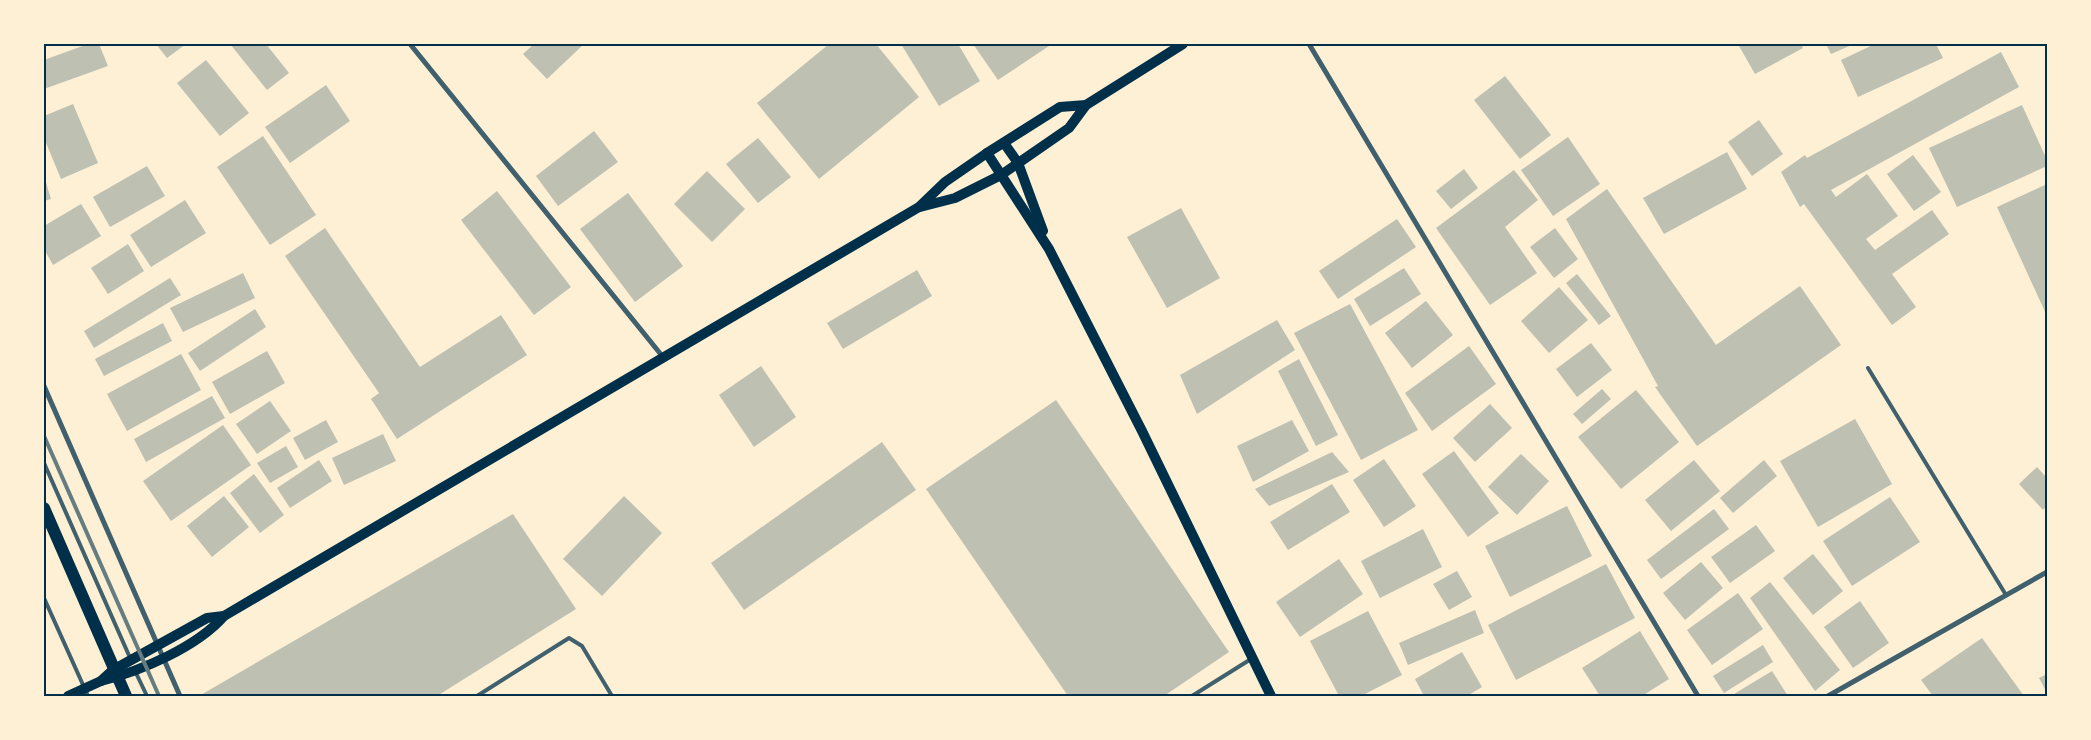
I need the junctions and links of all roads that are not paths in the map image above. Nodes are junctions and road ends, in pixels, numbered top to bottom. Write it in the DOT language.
graph roads {
  1 [pos="410,44"];
  2 [pos="1184,44"];
  3 [pos="1309,44"];
  4 [pos="1086,105"];
  5 [pos="1004,143"];
  6 [pos="987,153"];
  7 [pos="1018,163"];
  8 [pos="1001,175"];
  9 [pos="920,207"];
  10 [pos="1049,249"];
  11 [pos="664,358"];
  12 [pos="1868,368"];
  13 [pos="44,386"];
  14 [pos="44,463"];
  15 [pos="44,508"];
  16 [pos="2047,572"];
  17 [pos="2006,595"];
  18 [pos="44,598"];
  19 [pos="224,616"];
  20 [pos="157,645"];
  21 [pos="163,657"];
  22 [pos="1253,658"];
  23 [pos="133,666"];
  24 [pos="115,674"];
  25 [pos="86,693"];
  26 [pos="68,696"];
  27 [pos="126,696"];
  28 [pos="147,696"];
  29 [pos="180,696"];
  30 [pos="477,696"];
  31 [pos="612,696"];
  32 [pos="1192,696"];
  33 [pos="1271,696"];
  34 [pos="1698,696"];
  35 [pos="1828,696"];
  1 -- 11 [label="street"];
  2 -- 4 [label="main road"];
  3 -- 34 [label="street"];
  4 -- 5 [label="main road"];
  4 -- 7 [label="main road"];
  5 -- 6 [label="main road"];
  5 -- 7 [label="main road"];
  6 -- 8 [label="main road"];
  6 -- 9 [label="main road"];
  7 -- 8 [label="main road"];
  7 -- 10 [label="main road"];
  8 -- 9 [label="main road"];
  8 -- 10 [label="main road"];
  9 -- 11 [label="main road"];
  10 -- 22 [label="main road"];
  11 -- 19 [label="main road"];
  12 -- 17 [label="lane"];
  13 -- 20 [label="street"];
  14 -- 23 [label="lane"];
  15 -- 24 [label="main road"];
  16 -- 17 [label="street"];
  17 -- 35 [label="street"];
  18 -- 25 [label="lane"];
  19 -- 20 [label="main road"];
  19 -- 21 [label="main road"];
  20 -- 21 [label="street"];
  20 -- 23 [label="main road"];
  21 -- 23 [label="main road"];
  21 -- 29 [label="street"];
  22 -- 32 [label="lane"];
  22 -- 33 [label="main road"];
  23 -- 24 [label="main road"];
  23 -- 28 [label="lane"];
  24 -- 25 [label="main road"];
  24 -- 27 [label="main road"];
  25 -- 26 [label="main road"];
  30 -- 31 [label="lane"];
}
